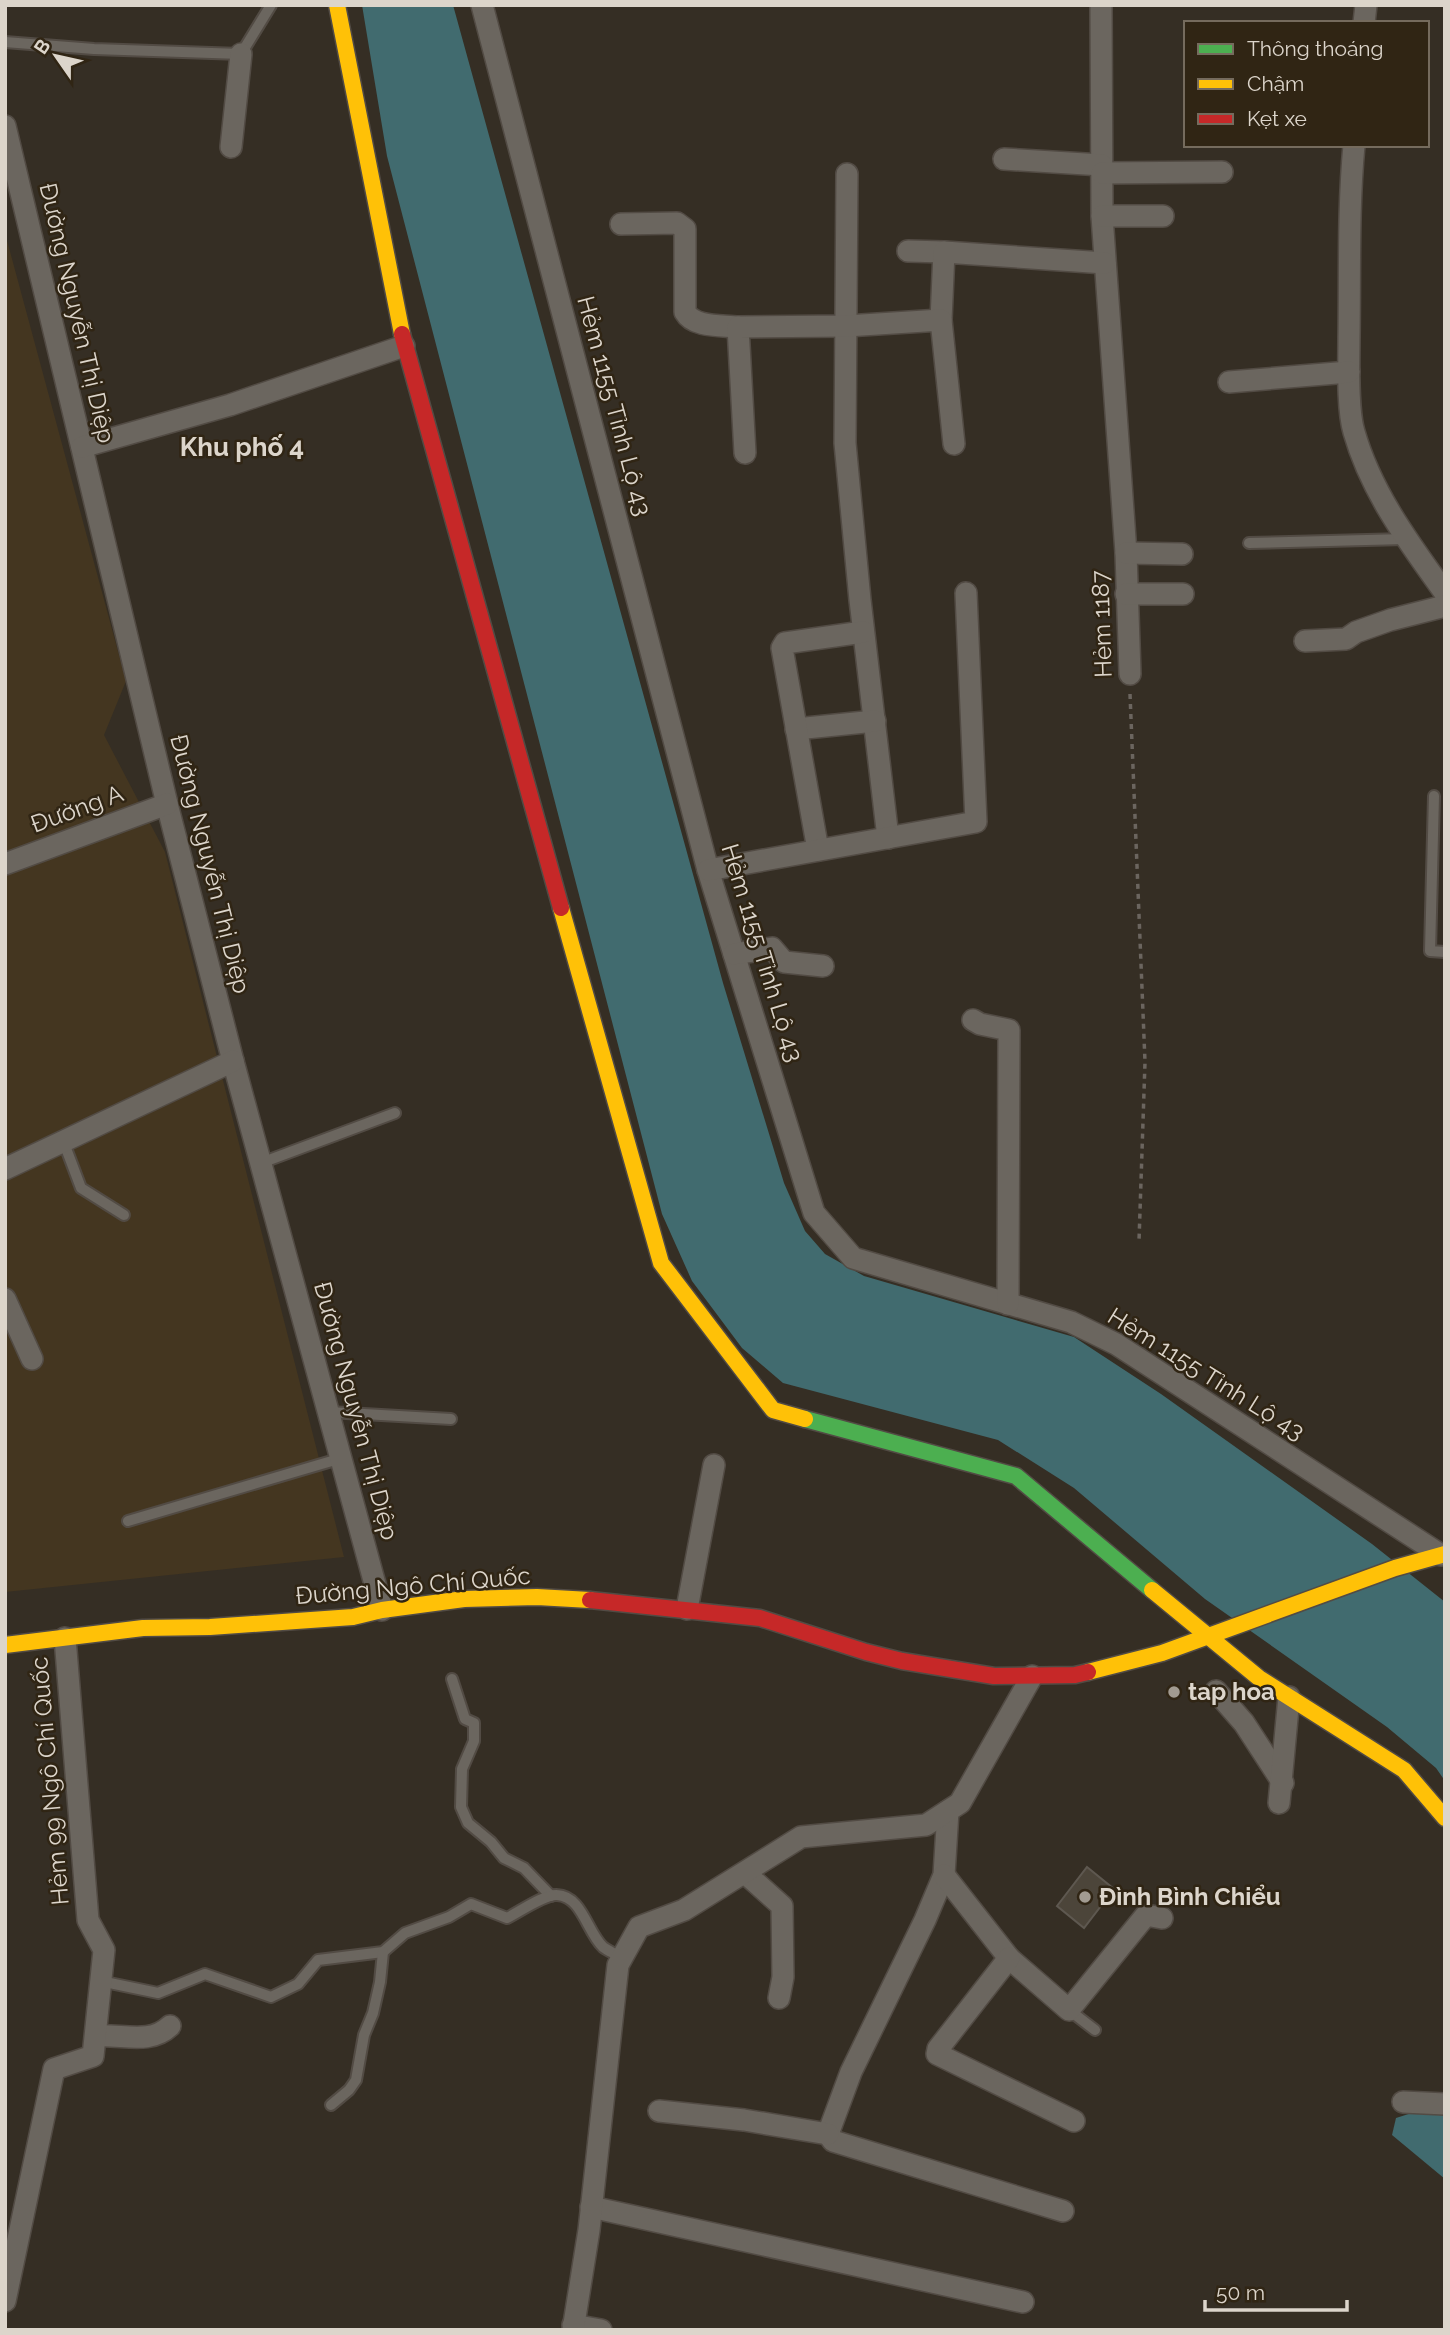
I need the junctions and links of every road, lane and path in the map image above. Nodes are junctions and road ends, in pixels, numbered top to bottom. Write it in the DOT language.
graph roads {
  1 [pos="271,5"];
  2 [pos="337,5"];
  3 [pos="482,5"];
  4 [pos="1101,5"];
  5 [pos="5,42"];
  6 [pos="241,54"];
  7 [pos="5,126"];
  8 [pos="231,146"];
  9 [pos="1354,147"];
  10 [pos="1004,159"];
  11 [pos="1102,169"];
  12 [pos="1222,172"];
  13 [pos="848,174"];
  14 [pos="1102,216"];
  15 [pos="1163,216"];
  16 [pos="621,224"];
  17 [pos="908,251"];
  18 [pos="944,252"];
  19 [pos="1105,263"];
  20 [pos="941,320"];
  21 [pos="846,326"];
  22 [pos="738,327"];
  23 [pos="404,346"];
  24 [pos="1349,372"];
  25 [pos="1229,382"];
  26 [pos="954,444"];
  27 [pos="82,447"];
  28 [pos="744,453"];
  29 [pos="1405,539"];
  30 [pos="1249,543"];
  31 [pos="1126,553"];
  32 [pos="1182,554"];
  33 [pos="966,593"];
  34 [pos="1445,593"];
  35 [pos="1126,594"];
  36 [pos="1183,594"];
  37 [pos="1445,606"];
  38 [pos="863,632"];
  39 [pos="1305,641"];
  40 [pos="1130,674"];
  41 [pos="874,721"];
  42 [pos="796,729"];
  43 [pos="1434,796"];
  44 [pos="167,804"];
  45 [pos="888,838"];
  46 [pos="818,850"];
  47 [pos="5,864"];
  48 [pos="708,870"];
  49 [pos="1445,952"];
  50 [pos="734,954"];
  51 [pos="823,966"];
  52 [pos="973,1020"];
  53 [pos="233,1060"];
  54 [pos="395,1113"];
  55 [pos="64,1143"];
  56 [pos="261,1163"];
  57 [pos="5,1170"];
  58 [pos="124,1215"];
  59 [pos="1139,1241"];
  60 [pos="5,1299"];
  61 [pos="1008,1304"];
  62 [pos="32,1359"];
  63 [pos="329,1412"];
  64 [pos="451,1419"];
  65 [pos="342,1458"];
  66 [pos="714,1465"];
  67 [pos="128,1521"];
  68 [pos="1444,1556"];
  69 [pos="687,1609"];
  70 [pos="382,1610"];
  71 [pos="1207,1637"];
  72 [pos="65,1638"];
  73 [pos="5,1645"];
  74 [pos="1032,1676"];
  75 [pos="452,1678"];
  76 [pos="1216,1691"];
  77 [pos="1289,1697"];
  78 [pos="948,1811"];
  79 [pos="1445,1818"];
  80 [pos="745,1873"];
  81 [pos="944,1875"];
  82 [pos="551,1896"];
  83 [pos="1162,1918"];
  84 [pos="383,1952"];
  85 [pos="622,1958"];
  86 [pos="1009,1958"];
  87 [pos="100,1981"];
  88 [pos="779,1998"];
  89 [pos="1069,2010"];
  90 [pos="170,2026"];
  91 [pos="1095,2030"];
  92 [pos="96,2036"];
  93 [pos="1403,2102"];
  94 [pos="1445,2104"];
  95 [pos="331,2105"];
  96 [pos="659,2111"];
  97 [pos="1074,2121"];
  98 [pos="828,2134"];
  99 [pos="591,2207"];
  100 [pos="1063,2211"];
  101 [pos="5,2301"];
  102 [pos="1023,2302"];
  103 [pos="573,2327"];
  104 [pos="601,2330"];
  1 -- 6 [label="lane"];
  2 -- 23 [label="street"];
  3 -- 48 [label="street, Hẻm 1155 Tỉnh Lộ 43"];
  4 -- 11 [label="street, Hẻm 1187"];
  5 -- 6 [label="lane"];
  6 -- 8 [label="street"];
  7 -- 27 [label="street, Đường Nguyễn Thị Diệp"];
  9 -- 24 [label="street"];
  10 -- 11 [label="street"];
  11 -- 12 [label="street"];
  11 -- 14 [label="street, Hẻm 1187"];
  13 -- 21 [label="street"];
  14 -- 15 [label="street"];
  14 -- 19 [label="street, Hẻm 1187"];
  16 -- 22 [label="street"];
  17 -- 18 [label="street"];
  18 -- 19 [label="street"];
  18 -- 20 [label="street"];
  19 -- 31 [label="street, Hẻm 1187"];
  20 -- 21 [label="street"];
  20 -- 26 [label="street"];
  21 -- 22 [label="street"];
  21 -- 38 [label="street"];
  22 -- 28 [label="street"];
  23 -- 27 [label="street"];
  23 -- 71 [label="street"];
  24 -- 25 [label="street"];
  24 -- 29 [label="street"];
  27 -- 44 [label="street, Đường Nguyễn Thị Diệp"];
  29 -- 30 [label="lane"];
  29 -- 34 [label="street"];
  31 -- 32 [label="street"];
  31 -- 35 [label="street, Hẻm 1187"];
  33 -- 45 [label="street"];
  35 -- 36 [label="street"];
  35 -- 40 [label="street, Hẻm 1187"];
  37 -- 39 [label="street"];
  38 -- 41 [label="street"];
  38 -- 42 [label="street"];
  40 -- 59 [label="path, Hẻm 1187"];
  41 -- 42 [label="street"];
  41 -- 45 [label="street"];
  42 -- 46 [label="street"];
  43 -- 49 [label="lane"];
  44 -- 47 [label="street, Đường A"];
  44 -- 53 [label="street, Đường Nguyễn Thị Diệp"];
  45 -- 46 [label="street"];
  46 -- 48 [label="street"];
  48 -- 50 [label="street, Hẻm 1155 Tỉnh Lộ 43"];
  50 -- 51 [label="street"];
  50 -- 61 [label="street, Hẻm 1155 Tỉnh Lộ 43"];
  52 -- 61 [label="street"];
  53 -- 55 [label="street"];
  53 -- 56 [label="street, Đường Nguyễn Thị Diệp"];
  54 -- 56 [label="lane"];
  55 -- 57 [label="street"];
  55 -- 58 [label="lane"];
  56 -- 63 [label="street, Đường Nguyễn Thị Diệp"];
  60 -- 62 [label="street"];
  61 -- 68 [label="street, Hẻm 1155 Tỉnh Lộ 43"];
  63 -- 64 [label="lane"];
  63 -- 65 [label="street, Đường Nguyễn Thị Diệp"];
  65 -- 67 [label="lane"];
  65 -- 70 [label="street, Đường Nguyễn Thị Diệp"];
  66 -- 69 [label="street"];
  68 -- 71 [label="street, Đường Ngô Chí Quốc"];
  69 -- 70 [label="street, Đường Ngô Chí Quốc"];
  69 -- 74 [label="street, Đường Ngô Chí Quốc"];
  70 -- 72 [label="street, Đường Ngô Chí Quốc"];
  71 -- 74 [label="street, Đường Ngô Chí Quốc"];
  71 -- 77 [label="street"];
  72 -- 73 [label="street, Đường Ngô Chí Quốc"];
  72 -- 87 [label="street, Hẻm 99 Ngô Chí Quốc"];
  74 -- 78 [label="street"];
  75 -- 82 [label="lane"];
  76 -- 77 [label="street"];
  77 -- 79 [label="street"];
  78 -- 80 [label="street"];
  78 -- 81 [label="street"];
  80 -- 85 [label="street"];
  80 -- 88 [label="street"];
  81 -- 86 [label="street"];
  81 -- 98 [label="street"];
  82 -- 84 [label="lane"];
  82 -- 85 [label="lane"];
  83 -- 89 [label="street"];
  84 -- 87 [label="lane"];
  84 -- 95 [label="lane"];
  85 -- 99 [label="street"];
  86 -- 89 [label="street"];
  86 -- 97 [label="street"];
  87 -- 92 [label="street, Hẻm 99 Ngô Chí Quốc"];
  89 -- 91 [label="lane"];
  90 -- 92 [label="street"];
  92 -- 101 [label="street"];
  93 -- 94 [label="street"];
  96 -- 98 [label="street"];
  98 -- 100 [label="street"];
  99 -- 102 [label="street"];
  99 -- 103 [label="street"];
  103 -- 104 [label="street"];
}
